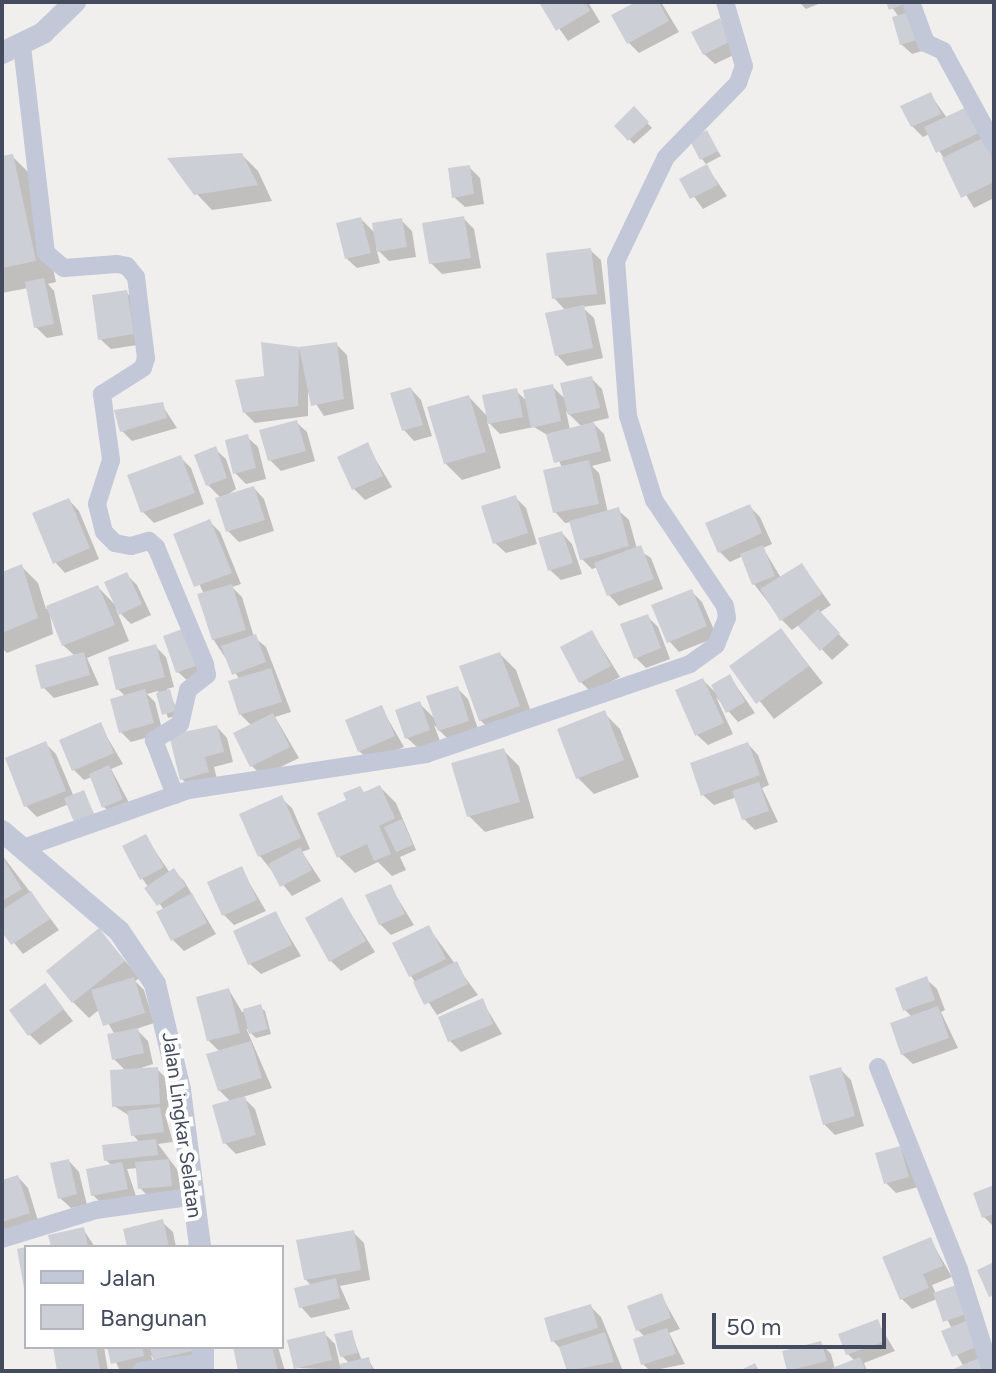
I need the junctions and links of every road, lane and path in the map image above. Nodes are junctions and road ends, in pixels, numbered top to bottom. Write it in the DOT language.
graph roads {
  1 [pos="75,2"];
  2 [pos="725,2"];
  3 [pos="911,2"];
  4 [pos="12,49"];
  5 [pos="994,144"];
  6 [pos="175,795"];
  7 [pos="2,831"];
  8 [pos="23,848"];
  9 [pos="878,1067"];
  10 [pos="190,1197"];
  11 [pos="2,1239"];
  12 [pos="200,1245"];
  13 [pos="203,1360"];
  14 [pos="141,1371"];
  15 [pos="991,1371"];
  1 -- 4 [label="street"];
  2 -- 6 [label="street"];
  3 -- 5 [label="street"];
  4 -- 6 [label="street"];
  6 -- 8 [label="street"];
  7 -- 8 [label="street, Jalan Lingkar Selatan"];
  8 -- 10 [label="street, Jalan Lingkar Selatan"];
  9 -- 15 [label="street"];
  10 -- 11 [label="street"];
  10 -- 12 [label="street, Jalan Lingkar Selatan"];
  13 -- 14 [label="street"];
}
